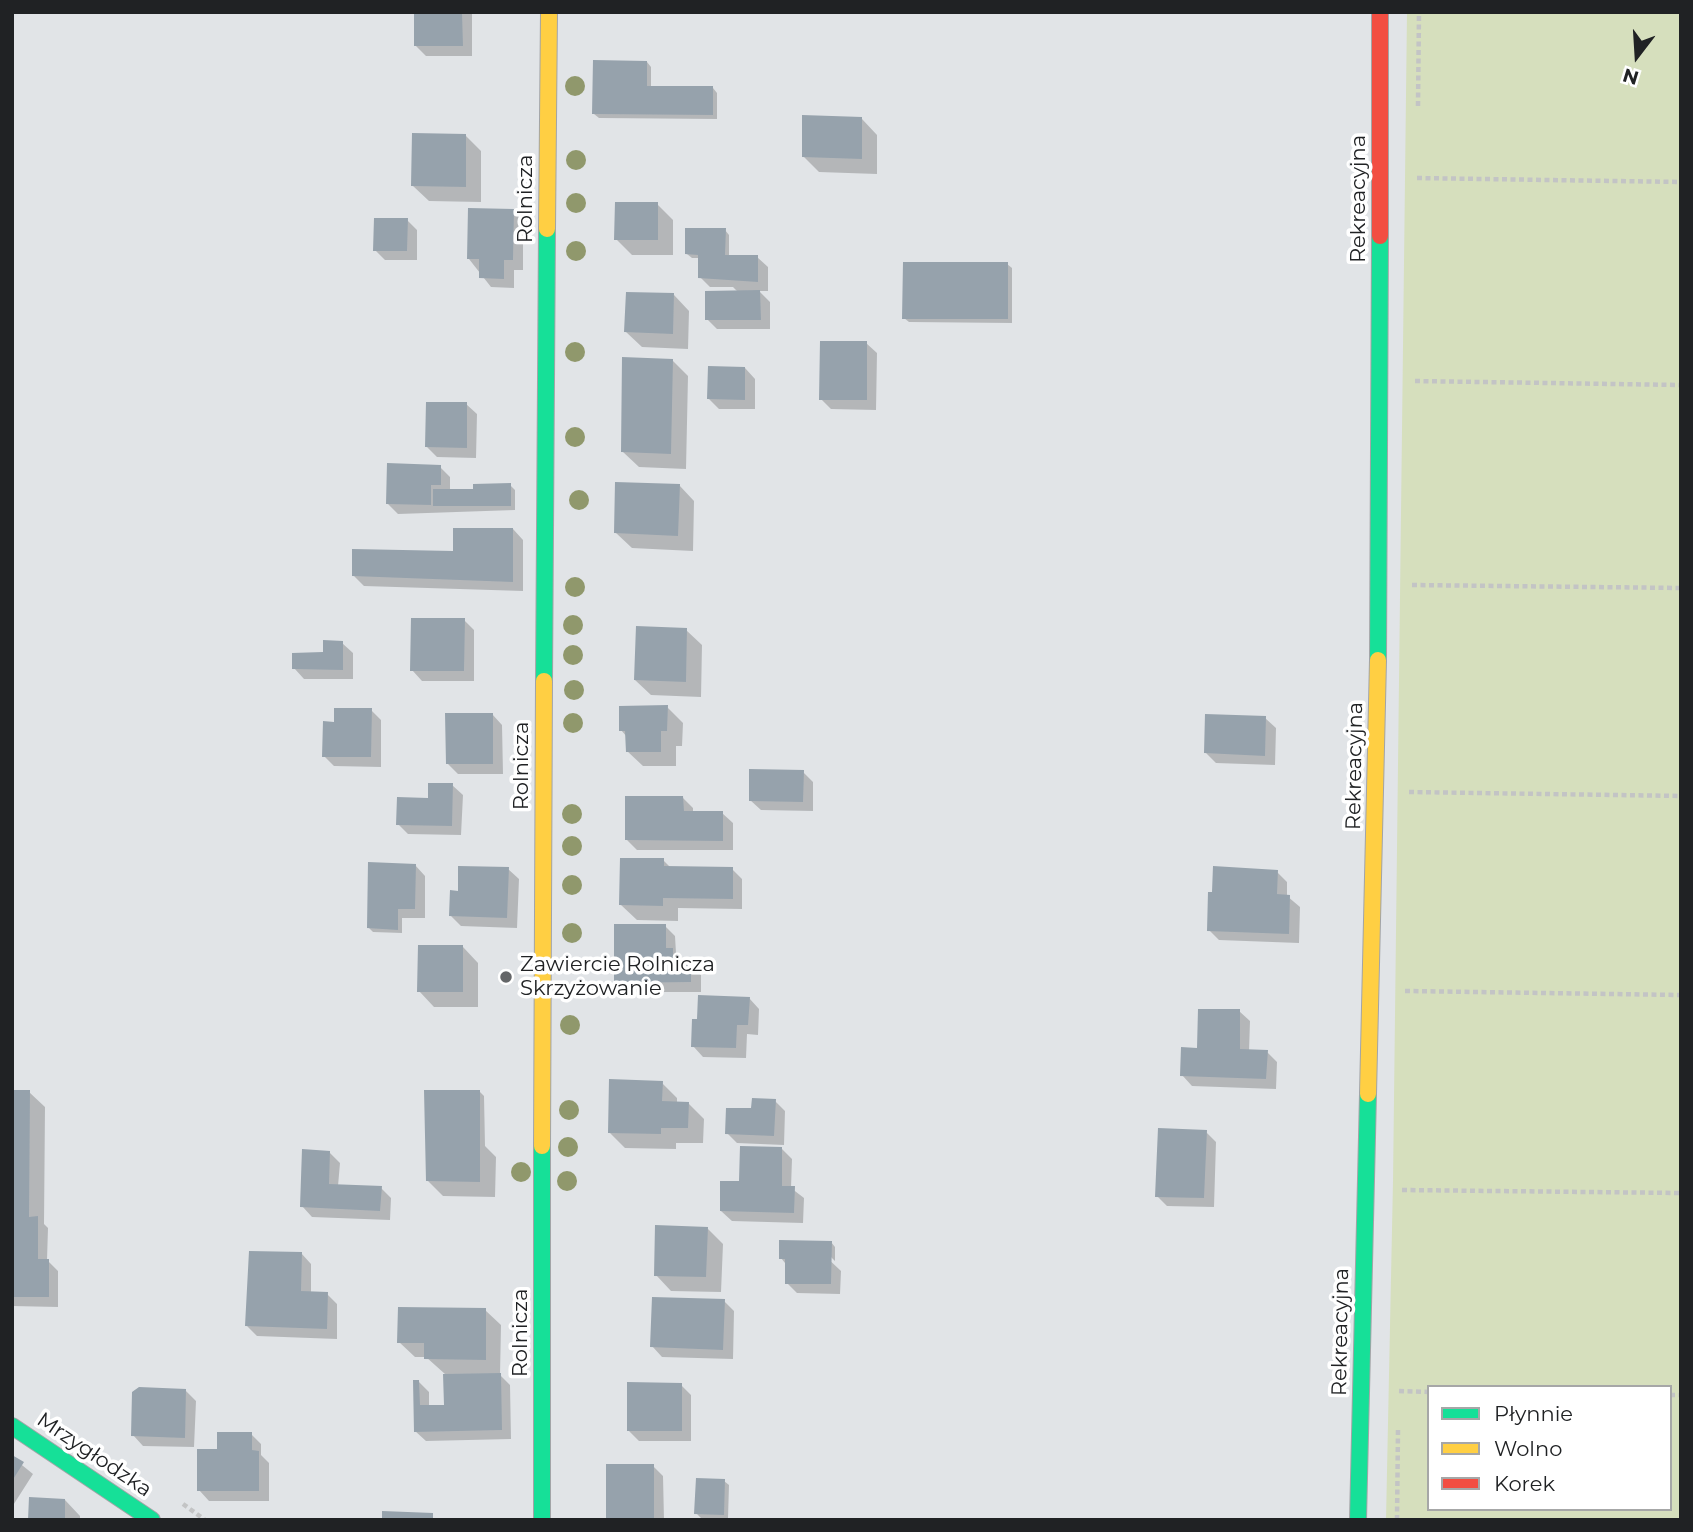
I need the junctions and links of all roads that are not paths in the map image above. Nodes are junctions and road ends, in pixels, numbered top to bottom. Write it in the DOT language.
graph roads {
  1 [pos="549,12"];
  2 [pos="1380,12"];
  3 [pos="12,1426"];
  4 [pos="152,1520"];
  5 [pos="542,1520"];
  6 [pos="1358,1520"];
  1 -- 5 [label="street, Rolnicza"];
  2 -- 6 [label="street, Rekreacyjna"];
  3 -- 4 [label="street, Mrzygłodzka"];
}
